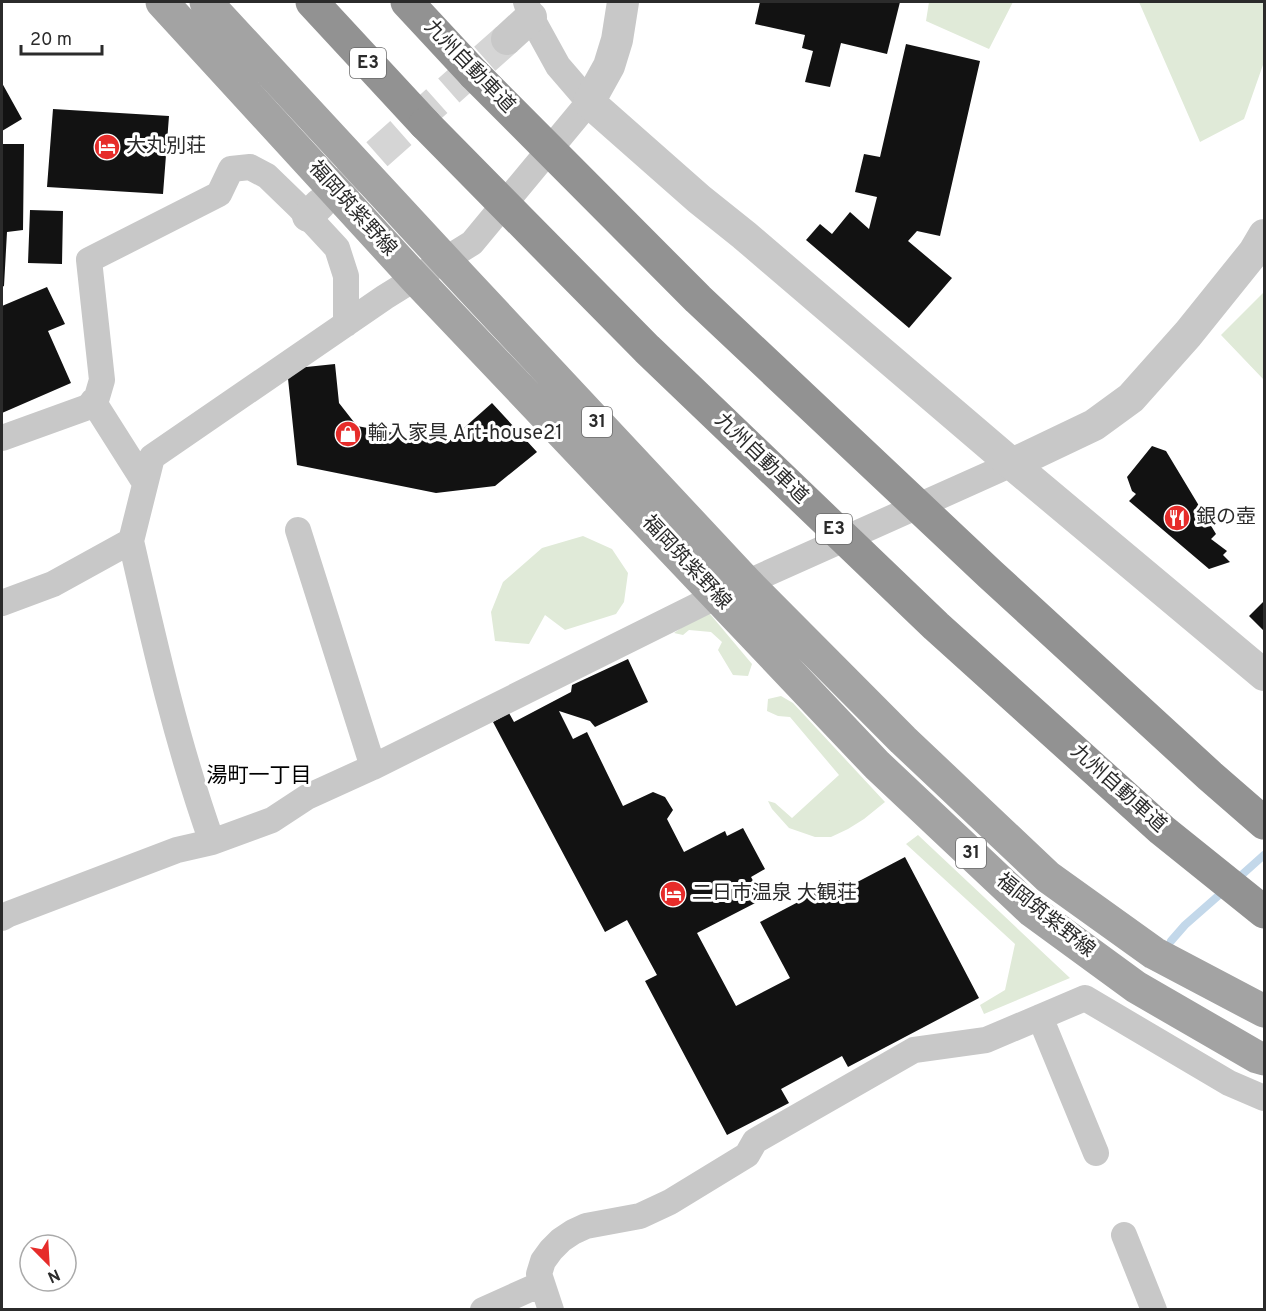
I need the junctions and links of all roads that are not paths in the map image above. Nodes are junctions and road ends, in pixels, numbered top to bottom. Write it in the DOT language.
graph roads {
  1 [pos="162,2"];
  2 [pos="206,2"];
  3 [pos="312,2"];
  4 [pos="407,2"];
  5 [pos="623,2"];
  6 [pos="528,9"];
  7 [pos="507,39"];
  8 [pos="589,102"];
  9 [pos="1264,235"];
  10 [pos="445,260"];
  11 [pos="415,278"];
  12 [pos="346,324"];
  13 [pos="93,401"];
  14 [pos="2,438"];
  15 [pos="1012,464"];
  16 [pos="145,483"];
  17 [pos="298,530"];
  18 [pos="131,541"];
  19 [pos="748,584"];
  20 [pos="717,596"];
  21 [pos="2,603"];
  22 [pos="1264,675"];
  23 [pos="373,768"];
  24 [pos="1264,823"];
  25 [pos="213,842"];
  26 [pos="1264,912"];
  27 [pos="2,918"];
  28 [pos="1264,1011"];
  29 [pos="1040,1017"];
  30 [pos="1262,1055"];
  31 [pos="1228,1083"];
  32 [pos="1264,1098"];
  33 [pos="1096,1153"];
  34 [pos="1124,1235"];
  35 [pos="542,1284"];
  36 [pos="483,1310"];
  37 [pos="551,1310"];
  38 [pos="1154,1310"];
  1 -- 11 [label="main road, 福岡筑紫野線 / 31"];
  2 -- 10 [label="main road, 福岡筑紫野線 / 31"];
  3 -- 26 [label="highway, 九州自動車道 / E3, bridge"];
  4 -- 24 [label="highway, 九州自動車道, bridge"];
  5 -- 8 [label="street"];
  6 -- 7 [label="street"];
  6 -- 8 [label="street"];
  8 -- 10 [label="street"];
  8 -- 15 [label="street"];
  9 -- 15 [label="street"];
  10 -- 11 [label="street"];
  10 -- 19 [label="main road, 福岡筑紫野線 / 31"];
  11 -- 12 [label="street"];
  11 -- 20 [label="main road, 福岡筑紫野線 / 31"];
  12 -- 13 [label="street"];
  12 -- 16 [label="street"];
  13 -- 14 [label="street"];
  13 -- 16 [label="street"];
  15 -- 19 [label="street"];
  15 -- 22 [label="street"];
  16 -- 18 [label="street"];
  17 -- 23 [label="street"];
  18 -- 21 [label="street"];
  18 -- 25 [label="street"];
  19 -- 20 [label="street"];
  19 -- 28 [label="main road, 福岡筑紫野線 / 31"];
  20 -- 23 [label="street"];
  20 -- 30 [label="main road, 福岡筑紫野線 / 31"];
  23 -- 25 [label="street"];
  25 -- 27 [label="street"];
  29 -- 31 [label="street"];
  29 -- 33 [label="street"];
  29 -- 35 [label="street"];
  30 -- 31 [label="street"];
  31 -- 32 [label="street"];
  34 -- 38 [label="street"];
  35 -- 36 [label="street"];
  35 -- 37 [label="street"];
}
